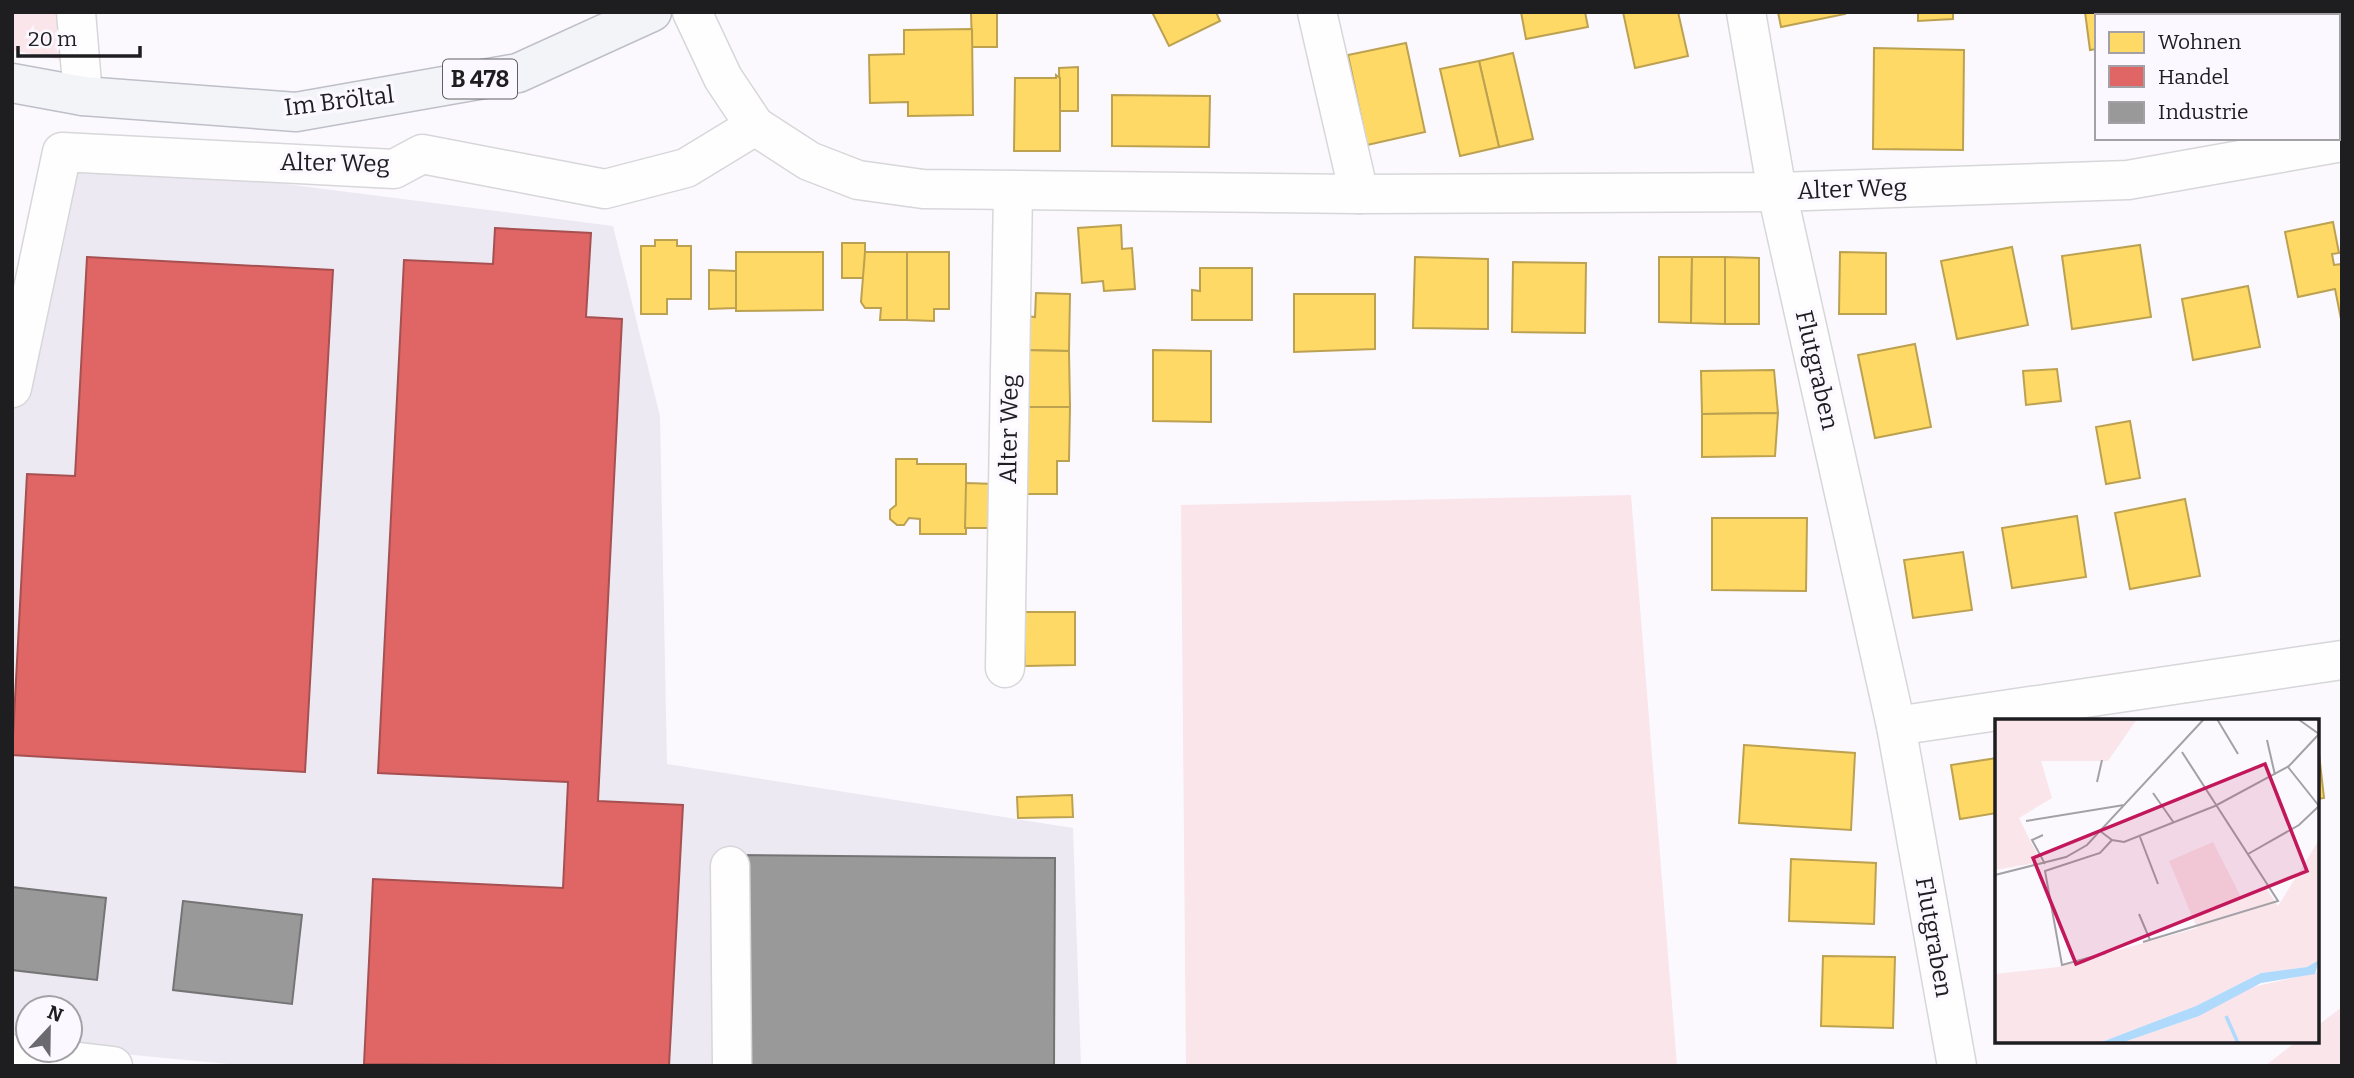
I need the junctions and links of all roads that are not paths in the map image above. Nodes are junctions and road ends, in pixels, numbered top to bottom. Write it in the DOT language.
graph roads {
  1 [pos="76,12"];
  2 [pos="652,12"];
  3 [pos="692,12"];
  4 [pos="1317,12"];
  5 [pos="1746,12"];
  6 [pos="12,83"];
  7 [pos="83,96"];
  8 [pos="755,126"];
  9 [pos="2342,142"];
  10 [pos="1013,191"];
  11 [pos="1777,192"];
  12 [pos="1359,194"];
  13 [pos="12,388"];
  14 [pos="2342,660"];
  15 [pos="1005,668"];
  16 [pos="1896,726"];
  17 [pos="730,866"];
  18 [pos="12,1054"];
  19 [pos="113,1066"];
  20 [pos="732,1066"];
  21 [pos="1957,1066"];
  1 -- 7 [label="street"];
  2 -- 7 [label="main road, Im Bröltal / B 478"];
  3 -- 8 [label="street, Alter Weg"];
  4 -- 12 [label="street"];
  5 -- 11 [label="street, Flutgraben"];
  6 -- 7 [label="main road, Im Bröltal / B 478"];
  8 -- 10 [label="street, Alter Weg"];
  8 -- 13 [label="street, Alter Weg"];
  9 -- 11 [label="street, Alter Weg"];
  10 -- 12 [label="street, Alter Weg"];
  10 -- 15 [label="street, Alter Weg"];
  11 -- 12 [label="street, Alter Weg"];
  11 -- 16 [label="street, Flutgraben"];
  14 -- 16 [label="street"];
  16 -- 21 [label="street, Flutgraben"];
  17 -- 20 [label="street"];
  18 -- 19 [label="street"];
}
